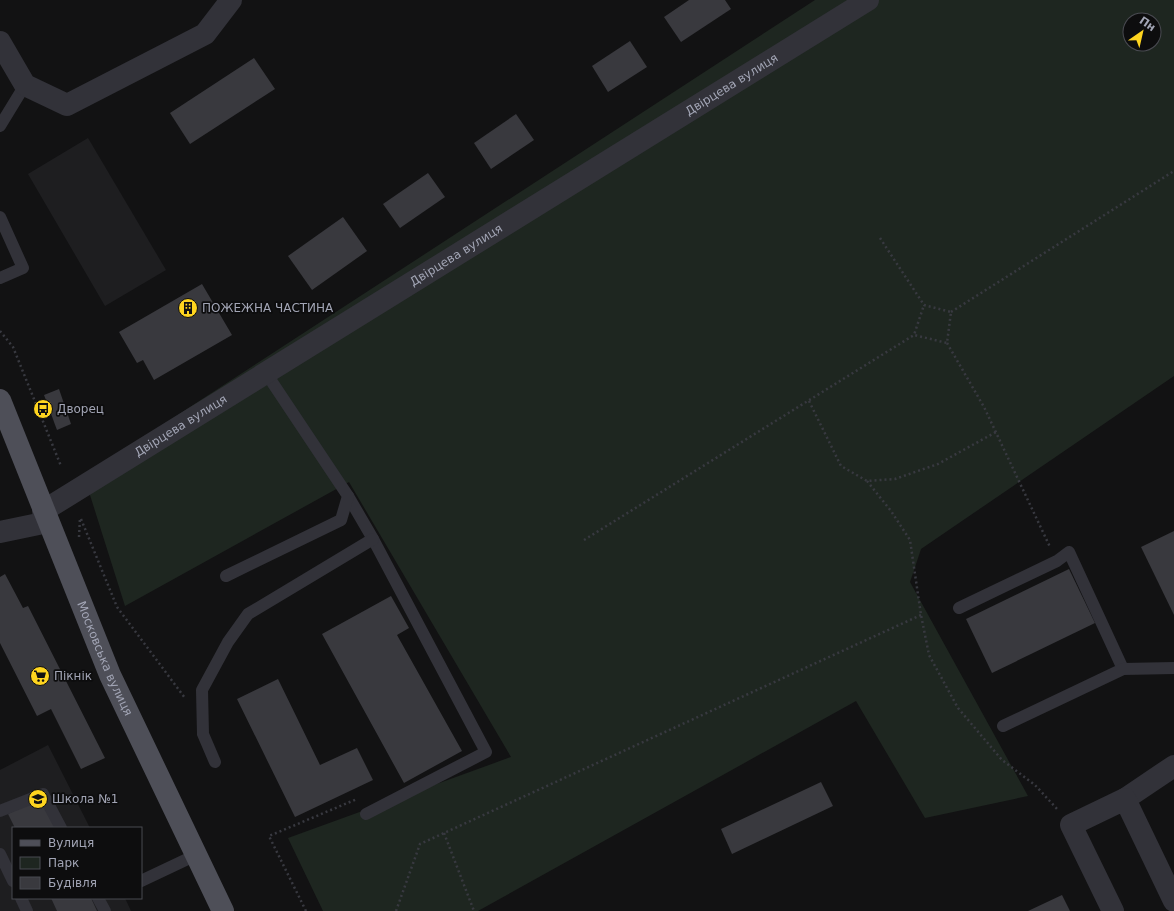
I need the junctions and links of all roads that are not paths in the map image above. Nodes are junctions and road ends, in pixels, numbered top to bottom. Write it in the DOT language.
graph roads {
  1 [pos="231,0"];
  2 [pos="868,0"];
  3 [pos="0,42"];
  4 [pos="25,85"];
  5 [pos="0,126"];
  6 [pos="0,217"];
  7 [pos="0,278"];
  8 [pos="266,373"];
  9 [pos="0,400"];
  10 [pos="348,496"];
  11 [pos="46,517"];
  12 [pos="0,532"];
  13 [pos="373,539"];
  14 [pos="226,576"];
  15 [pos="958,608"];
  16 [pos="1174,668"];
  17 [pos="1123,669"];
  18 [pos="1003,726"];
  19 [pos="215,762"];
  20 [pos="1174,766"];
  21 [pos="1125,799"];
  22 [pos="0,811"];
  23 [pos="366,814"];
  24 [pos="61,827"];
  25 [pos="0,854"];
  26 [pos="196,855"];
  27 [pos="12,879"];
  28 [pos="142,881"];
  29 [pos="21,899"];
  30 [pos="1174,901"];
  31 [pos="27,911"];
  32 [pos="223,911"];
  33 [pos="1113,911"];
  1 -- 4 [label="street"];
  2 -- 8 [label="street, Двірцева вулиця"];
  3 -- 4 [label="street"];
  4 -- 5 [label="lane"];
  6 -- 7 [label="lane"];
  8 -- 10 [label="lane"];
  8 -- 11 [label="street, Двірцева вулиця"];
  9 -- 11 [label="main road, Московська вулиця"];
  10 -- 13 [label="lane"];
  10 -- 14 [label="lane"];
  11 -- 12 [label="street, Двірцева вулиця"];
  11 -- 26 [label="main road, Московська вулиця"];
  13 -- 19 [label="lane"];
  13 -- 23 [label="lane"];
  15 -- 17 [label="lane"];
  16 -- 17 [label="lane"];
  17 -- 18 [label="lane"];
  20 -- 21 [label="street"];
  21 -- 30 [label="street"];
  21 -- 33 [label="street"];
  22 -- 24 [label="lane"];
  25 -- 27 [label="lane"];
  26 -- 28 [label="lane"];
  26 -- 32 [label="main road, Московська вулиця"];
  29 -- 31 [label="lane"];
}
